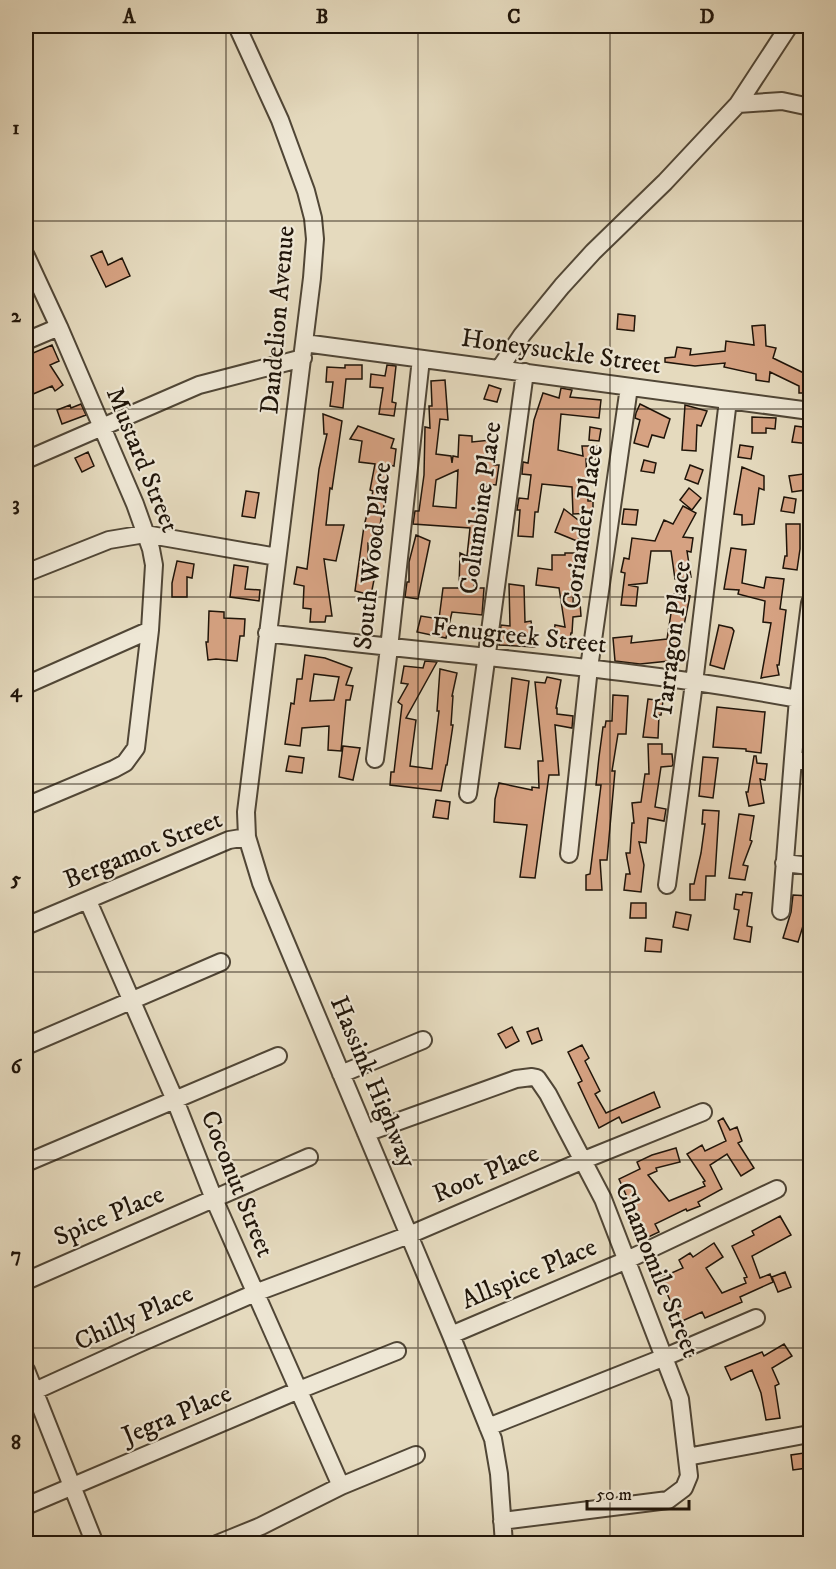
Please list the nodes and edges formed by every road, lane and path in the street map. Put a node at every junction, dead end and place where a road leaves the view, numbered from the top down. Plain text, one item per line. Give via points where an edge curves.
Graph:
1 (237, 26) edge
2 (789, 26) edge
3 (738, 104) junction
4 (810, 107) edge
5 (26, 256) edge
6 (59, 327) junction
7 (26, 341) edge
8 (304, 350) junction
9 (421, 359) junction
10 (500, 368) junction
11 (525, 372) junction
12 (629, 387) junction
13 (728, 400) junction
14 (810, 411) edge
15 (102, 428) junction
16 (26, 460) edge
17 (145, 534) junction
18 (277, 557) junction
19 (26, 573) edge
20 (810, 603) edge
21 (150, 630) junction
22 (267, 633) junction
23 (389, 648) junction
24 (807, 654) edge
25 (487, 658) junction
26 (589, 668) junction
27 (694, 683) junction
28 (26, 685) edge
29 (798, 699) junction
30 (375, 759) dead end
31 (793, 759) junction
32 (810, 762) edge
33 (468, 794) dead end
34 (26, 806) edge
35 (247, 837) junction
36 (568, 854) dead end
37 (784, 863) junction
38 (810, 866) edge
39 (667, 885) dead end
40 (88, 901) junction
41 (781, 911) dead end
42 (26, 926) edge
43 (221, 962) dead end
44 (131, 1001) junction
45 (423, 1040) dead end
46 (26, 1046) edge
47 (278, 1056) dead end
48 (341, 1074) junction
49 (175, 1100) junction
50 (703, 1112) dead end
51 (366, 1134) junction
52 (309, 1157) dead end
53 (584, 1160) junction
54 (26, 1163) edge
55 (777, 1189) dead end
56 (214, 1199) junction
57 (409, 1235) junction
58 (627, 1260) junction
59 (26, 1281) edge
60 (255, 1293) junction
61 (756, 1318) dead end
62 (451, 1335) junction
63 (397, 1352) dead end
64 (665, 1357) junction
65 (26, 1370) edge
66 (299, 1390) junction
67 (30, 1393) edge
68 (488, 1427) junction
69 (804, 1435) dead end
70 (416, 1455) dead end
71 (687, 1457) junction
72 (73, 1486) junction
73 (341, 1486) junction
74 (26, 1506) edge
75 (502, 1521) junction
76 (95, 1544) edge
77 (217, 1544) edge
78 (504, 1544) edge

1 - 8 street, Dandelion Avenue via 280,120 313,218 315,238
2 - 3 street
3 - 4 street via 782,101
3 - 10 street via 570,277
5 - 6 street, Mustard Street
6 - 7 street
6 - 15 street, Mustard Street
8 - 9 street, Honeysuckle Street
8 - 15 street via 198,385
8 - 18 street, Dandelion Avenue
9 - 10 street, Honeysuckle Street
9 - 23 street, South Wood Place
10 - 11 street, Honeysuckle Street
11 - 12 street, Honeysuckle Street
11 - 25 street, Columbine Place
12 - 13 street, Honeysuckle Street
12 - 26 street, Coriander Place
13 - 14 street, Honeysuckle Street
13 - 27 street, Tarragon Place
15 - 16 street
15 - 17 street, Mustard Street
17 - 18 street
17 - 19 street via 108,540
17 - 21 street, Mustard Street via 154,565
18 - 22 street, Dandelion Avenue
20 - 24 street
21 - 28 street
21 - 34 street, Mustard Street via 139,734 131,757 97,777
22 - 23 street, Fenugreek Street
22 - 35 street, Hassink Highway via 246,812
23 - 25 street, Fenugreek Street
23 - 30 street, South Wood Place
24 - 29 street
25 - 26 street, Fenugreek Street
25 - 33 street, Columbine Place
26 - 27 street, Fenugreek Street
26 - 36 street, Coriander Place
27 - 29 street, Fenugreek Street
27 - 39 street, Tarragon Place
29 - 31 street
31 - 32 street
31 - 37 street
35 - 40 street, Bergamot Street via 229,840
35 - 48 street, Hassink Highway via 261,882
37 - 38 street
37 - 41 street
40 - 42 street, Bergamot Street
40 - 44 street, Coconut Street
43 - 44 street
44 - 46 street
44 - 49 street, Coconut Street
45 - 48 street
47 - 49 street
48 - 51 street, Hassink Highway
49 - 54 street
49 - 56 street, Coconut Street
50 - 53 street, Root Place
51 - 53 street, Chamomile Street via 516,1079 532,1077 542,1083
51 - 57 street, Hassink Highway
52 - 56 street, Spice Place
53 - 57 street, Root Place
53 - 58 street, Chamomile Street
55 - 58 street, Allspice Place
56 - 59 street, Spice Place
56 - 60 street, Coconut Street
57 - 60 street, Root Place
57 - 62 street, Hassink Highway
58 - 62 street, Allspice Place
58 - 64 street, Chamomile Street
60 - 66 street, Coconut Street
60 - 67 street, Chilly Place
61 - 64 street
62 - 68 street, Hassink Highway
63 - 66 street, Jegra Place
64 - 68 street
64 - 71 street, Chamomile Street via 680,1399
65 - 67 street
66 - 72 street, Jegra Place
66 - 73 street, Coconut Street
67 - 72 street
68 - 75 street, Hassink Highway via 497,1456
69 - 71 street
70 - 73 street
71 - 75 street, Chamomile Street via 687,1482 668,1500
72 - 74 street, Jegra Place
72 - 76 street
73 - 77 street
75 - 78 street, Hassink Highway

